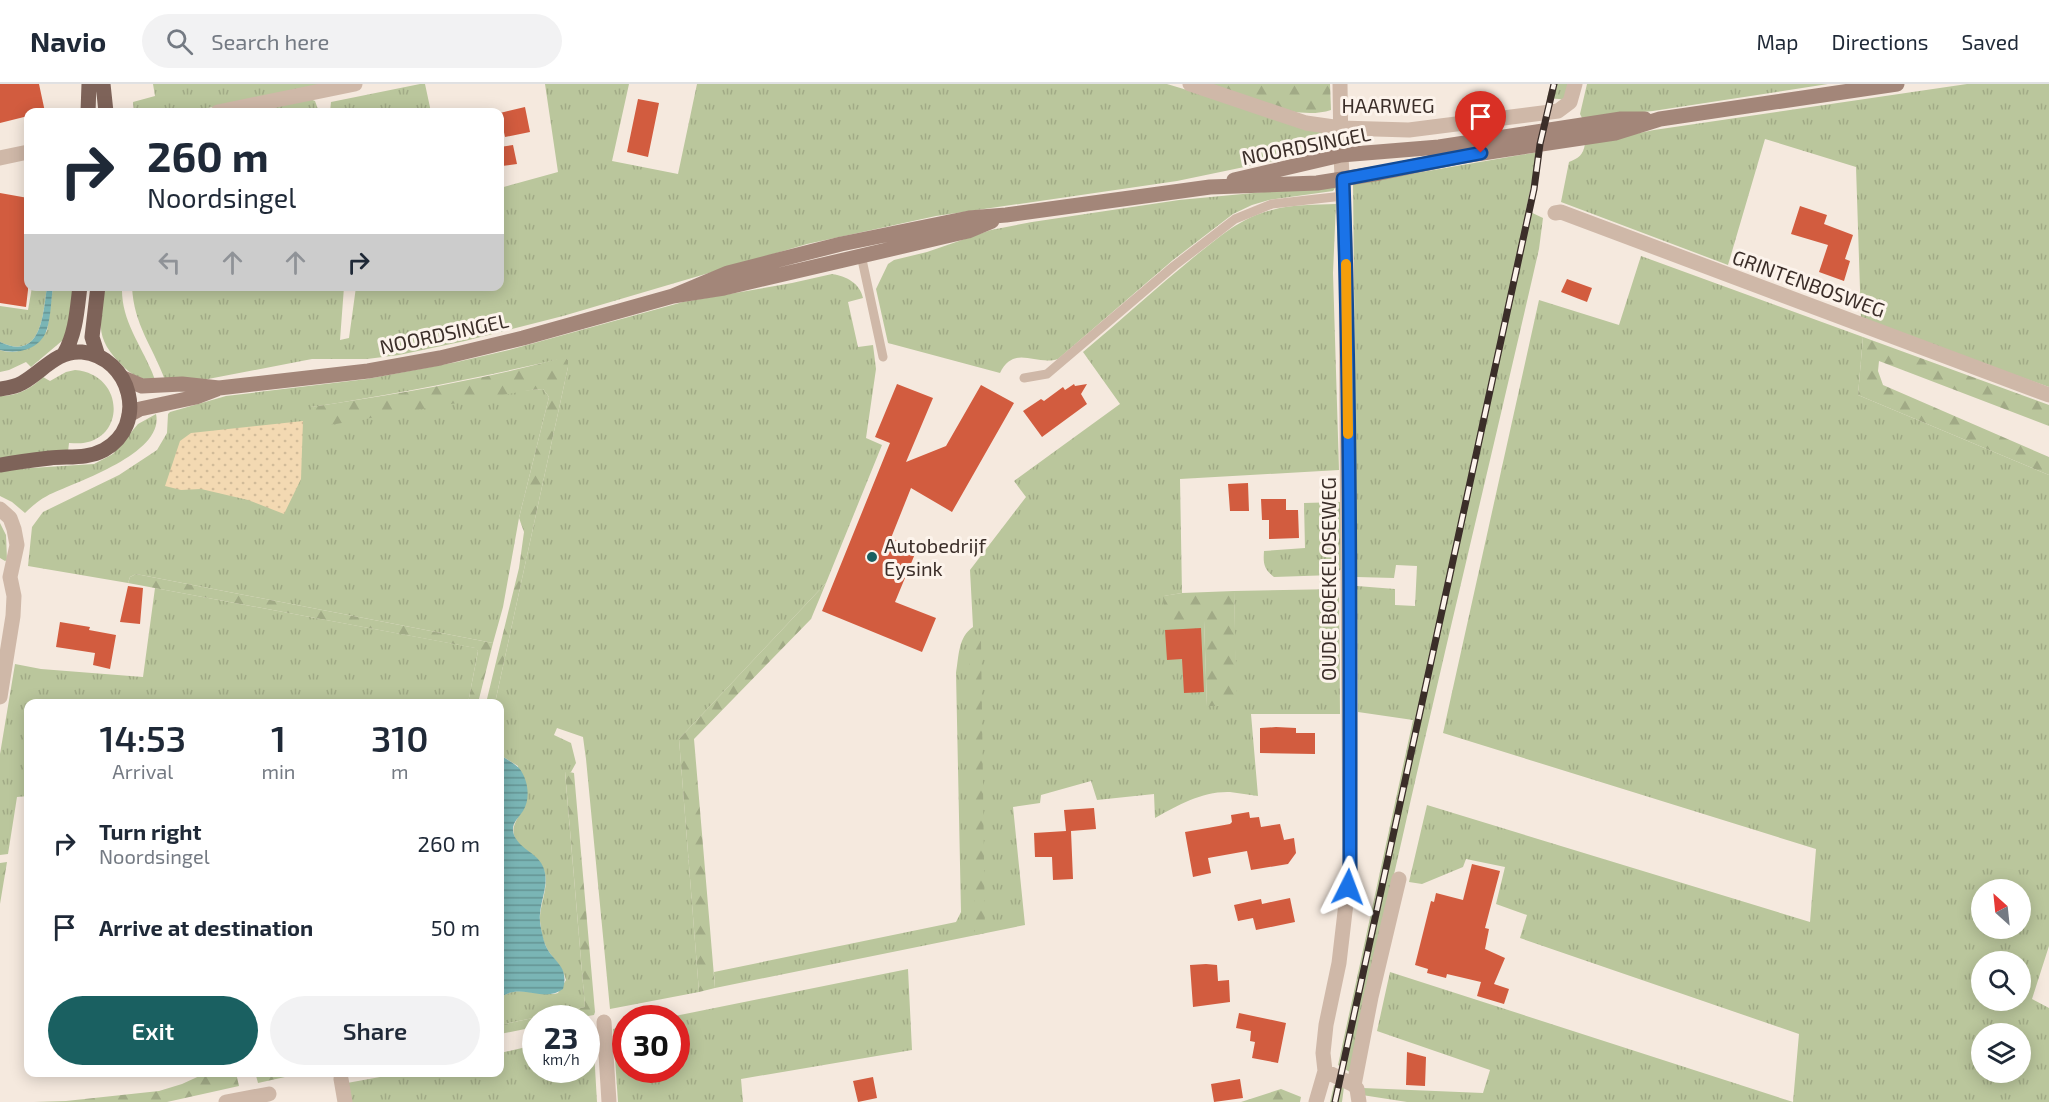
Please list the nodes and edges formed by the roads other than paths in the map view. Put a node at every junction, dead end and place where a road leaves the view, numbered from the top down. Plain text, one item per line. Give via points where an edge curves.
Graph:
1 (89, 84) edge
2 (103, 84) edge
3 (356, 84) edge
4 (1190, 84) edge
5 (1340, 84) edge
6 (1575, 84) edge
7 (1897, 84) edge
8 (88, 108) edge
9 (106, 108) edge
10 (238, 108) edge
11 (1660, 119) junction
12 (1341, 128) junction
13 (24, 153) edge
14 (1341, 155) junction
15 (0, 158) edge
16 (1343, 179) junction
17 (1210, 187) junction
18 (1343, 196) junction
19 (1555, 213) dead end
20 (1006, 215) junction
21 (861, 255) junction
22 (79, 291) edge
23 (97, 291) edge
24 (673, 296) junction
25 (64, 354) junction
26 (98, 356) junction
27 (883, 357) dead end
28 (123, 378) junction
29 (1024, 378) dead end
30 (219, 388) junction
31 (0, 389) edge
32 (2049, 394) edge
33 (129, 415) junction
34 (0, 465) edge
35 (0, 509) edge
36 (5, 575) edge
37 (0, 697) edge
38 (1399, 879) dead end
39 (604, 1022) dead end
40 (1325, 1071) junction
41 (340, 1079) dead end
42 (1354, 1085) junction
43 (269, 1094) dead end
44 (226, 1102) edge
45 (345, 1102) edge
46 (609, 1102) edge
47 (1316, 1102) edge
48 (1359, 1102) edge

1 - 8 main road
2 - 9 main road
3 - 10 street
4 - 12 street, HAARWEG via 1306,123
5 - 12 street, OUDE BOEKELOSEWEG
6 - 12 street, HAARWEG via 1568,105 1548,113 1409,130
7 - 11 main road, NOORDSINGEL
11 - 14 main road, NOORDSINGEL via 1621,119 1439,147
11 - 16 main road, NOORDSINGEL via 1615,134 1463,156
12 - 14 street, OUDE BOEKELOSEWEG
13 - 15 street
14 - 16 street, OUDE BOEKELOSEWEG
14 - 17 main road, NOORDSINGEL
16 - 17 main road, NOORDSINGEL
16 - 18 street, OUDE BOEKELOSEWEG
17 - 20 main road, NOORDSINGEL
18 - 29 lane via 1272,204 1235,219 1047,374
18 - 40 street, OUDE BOEKELOSEWEG via 1350,543 1350,869 1340,963 1326,1025
19 - 32 street, GRINTENBOSWEG via 1561,212
20 - 21 main road, NOORDSINGEL via 968,231
20 - 24 main road, NOORDSINGEL via 969,218 841,244 728,273
21 - 24 main road, NOORDSINGEL via 724,288
21 - 27 lane
22 - 25 main road via 71,342
23 - 26 main road via 92,338
24 - 30 main road, NOORDSINGEL via 440,358 368,371
25 - 26 main road
25 - 31 main road via 20,385
26 - 28 main road
28 - 30 main road, NOORDSINGEL via 142,386 182,384
28 - 33 main road
30 - 33 main road, NOORDSINGEL
33 - 34 main road via 119,436 97,453
35 - 36 street via 10,518 14,529 16,555
36 - 37 street via 14,596
38 - 42 street
39 - 46 street
40 - 42 street
40 - 47 street, OUDE BOEKELOSEWEG
41 - 45 street
42 - 48 street
43 - 44 street

